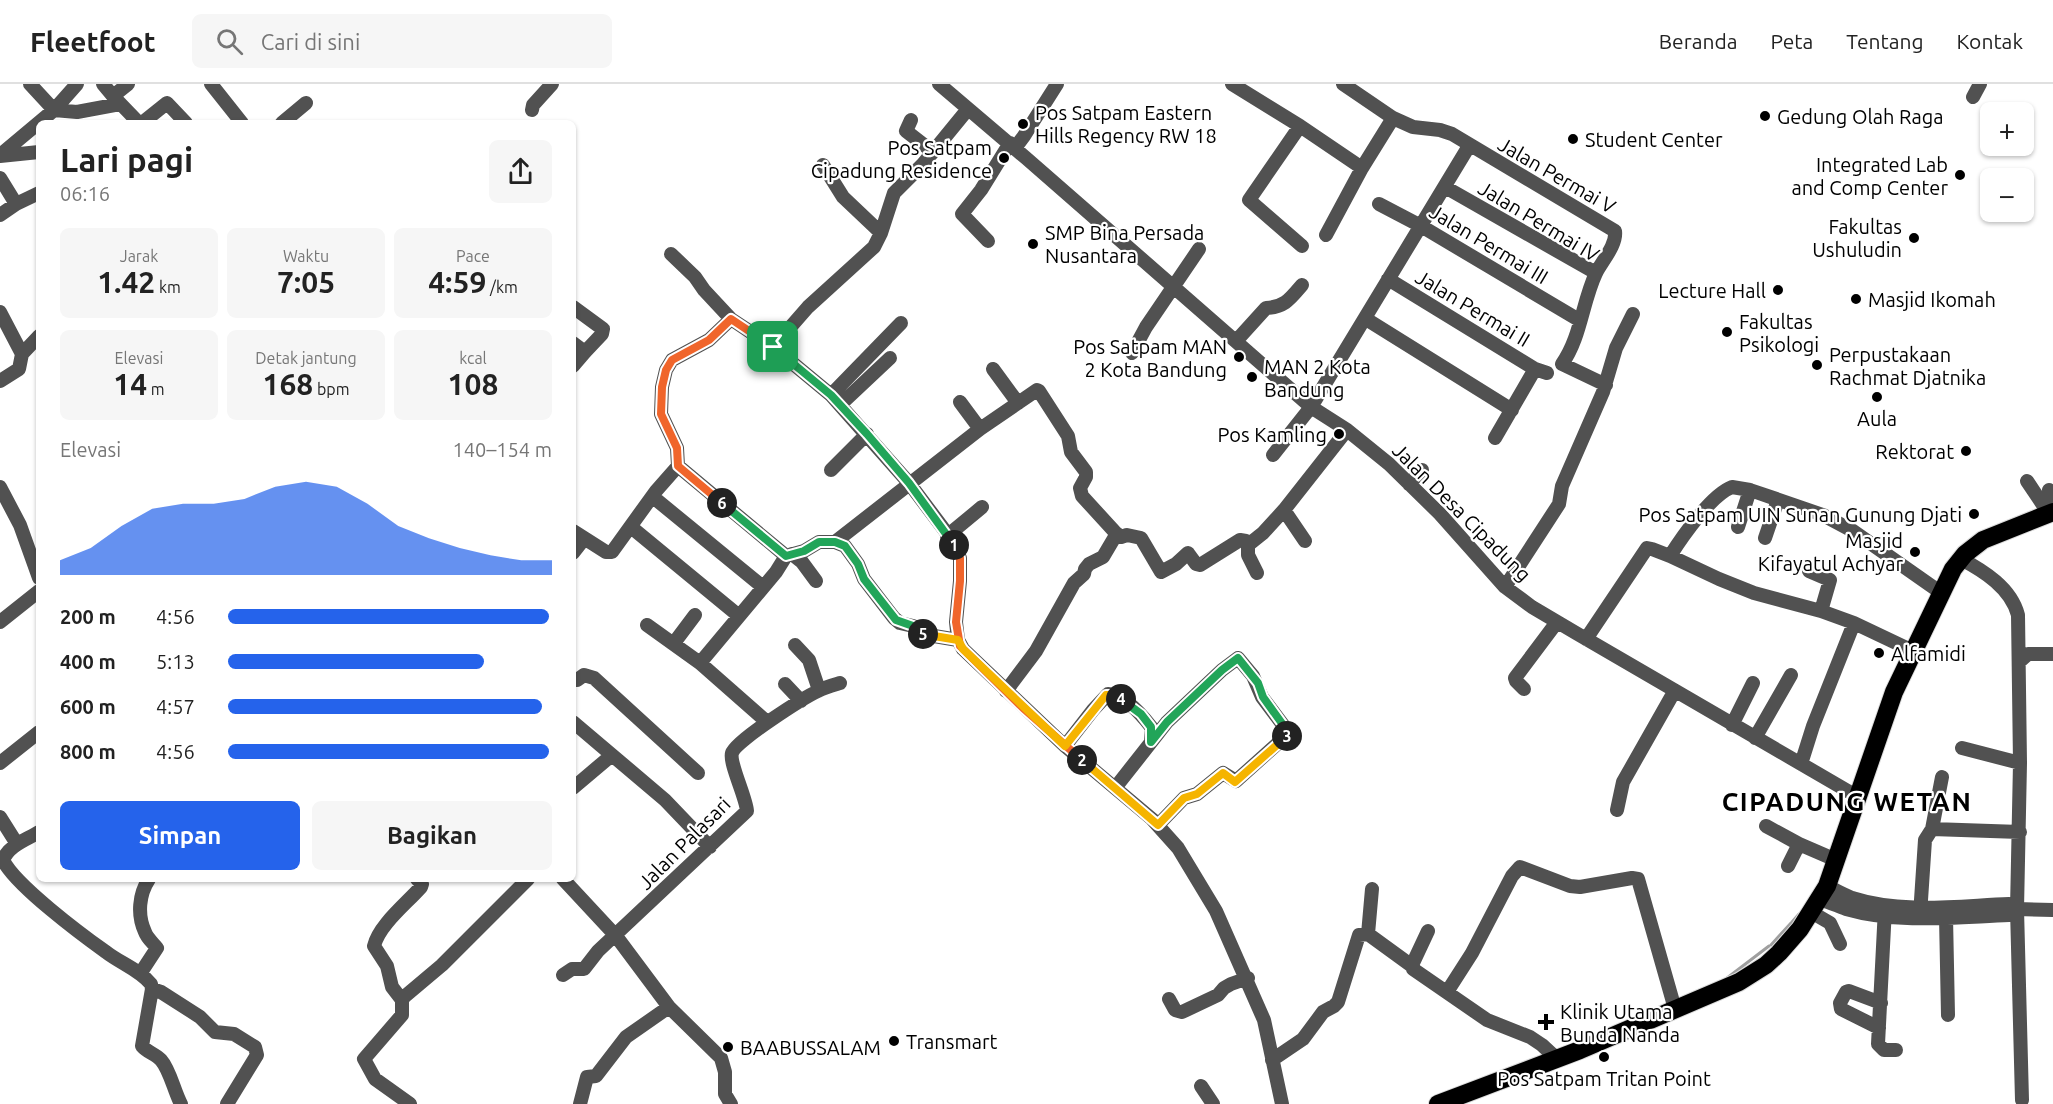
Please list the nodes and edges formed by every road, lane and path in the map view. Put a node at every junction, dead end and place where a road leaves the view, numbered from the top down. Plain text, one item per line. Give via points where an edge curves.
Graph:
1 (30, 84) edge
2 (77, 84) edge
3 (103, 84) edge
4 (128, 84) edge
5 (211, 84) edge
6 (552, 84) edge
7 (939, 84) edge
8 (951, 84) edge
9 (1058, 84) edge
10 (1232, 84) edge
11 (1343, 84) edge
12 (1980, 84) edge
13 (1973, 97) dead end
14 (116, 100) junction
15 (306, 103) dead end
16 (968, 109) junction
17 (54, 110) junction
18 (532, 110) dead end
19 (993, 118) dead end
20 (1393, 118) junction
21 (42, 120) edge
22 (137, 120) edge
23 (144, 120) edge
24 (183, 120) edge
25 (240, 120) edge
26 (286, 120) edge
27 (911, 120) dead end
28 (36, 125) edge
29 (1300, 126) junction
30 (1012, 145) junction
31 (1469, 146) junction
32 (36, 152) edge
33 (933, 152) junction
34 (0, 155) edge
35 (823, 165) dead end
36 (1362, 168) junction
37 (0, 178) edge
38 (1445, 186) junction
39 (36, 195) edge
40 (16, 204) junction
41 (1379, 204) dead end
42 (0, 215) edge
43 (1421, 226) junction
44 (882, 233) junction
45 (1326, 235) dead end
46 (988, 241) dead end
47 (1302, 246) dead end
48 (1199, 249) dead end
49 (671, 254) dead end
50 (1596, 273) junction
51 (1388, 279) junction
52 (1302, 285) dead end
53 (1174, 287) junction
54 (576, 309) edge
55 (0, 312) edge
56 (1633, 314) dead end
57 (731, 319) junction
58 (1366, 319) junction
59 (1579, 320) junction
60 (901, 323) dead end
61 (36, 339) edge
62 (1237, 340) junction
63 (576, 345) edge
64 (773, 347) junction
65 (585, 352) junction
66 (1131, 353) dead end
67 (21, 354) junction
68 (890, 358) dead end
69 (576, 362) edge
70 (993, 369) dead end
71 (0, 381) edge
72 (1606, 384) junction
73 (835, 400) junction
74 (960, 402) dead end
75 (1018, 403) junction
76 (1311, 407) junction
77 (1512, 410) junction
78 (980, 429) junction
79 (1347, 430) junction
80 (867, 434) junction
81 (1495, 438) dead end
82 (1273, 455) dead end
83 (678, 466) junction
84 (831, 470) dead end
85 (1422, 470) dead end
86 (2028, 481) dead end
87 (909, 483) junction
88 (1409, 484) junction
89 (0, 487) edge
90 (1750, 490) junction
91 (653, 496) junction
92 (1778, 500) junction
93 (2051, 503) edge
94 (982, 507) dead end
95 (1284, 510) junction
96 (632, 527) junction
97 (1738, 527) dead end
98 (1116, 533) junction
99 (578, 535) edge
100 (947, 536) junction
101 (1765, 538) dead end
102 (1305, 541) dead end
103 (835, 542) junction
104 (1249, 544) junction
105 (1967, 553) junction
106 (789, 555) junction
107 (1670, 556) junction
108 (36, 570) edge
109 (1809, 571) dead end
110 (1257, 573) dead end
111 (816, 581) dead end
112 (1507, 584) junction
113 (763, 587) junction
114 (1940, 592) junction
115 (36, 593) edge
116 (1821, 610) junction
117 (695, 615) dead end
118 (739, 616) junction
119 (0, 622) edge
120 (1557, 622) junction
121 (1854, 623) junction
122 (647, 625) dead end
123 (1586, 639) junction
124 (958, 640) junction
125 (674, 643) junction
126 (795, 645) dead end
127 (1912, 651) junction
128 (2053, 654) edge
129 (700, 663) junction
130 (2019, 663) junction
131 (1791, 675) dead end
132 (576, 680) edge
133 (840, 683) dead end
134 (1753, 683) dead end
135 (786, 684) dead end
136 (1524, 689) dead end
137 (819, 690) junction
138 (1006, 691) junction
139 (1674, 692) junction
140 (801, 701) junction
141 (767, 722) junction
142 (576, 725) edge
143 (1732, 725) junction
144 (36, 734) edge
145 (1755, 738) junction
146 (1151, 742) junction
147 (1065, 746) junction
148 (1962, 747) dead end
149 (612, 755) junction
150 (0, 762) edge
151 (2020, 763) junction
152 (1801, 764) junction
153 (698, 773) dead end
154 (1942, 777) dead end
155 (576, 785) edge
156 (1115, 788) junction
157 (1858, 797) junction
158 (1617, 810) dead end
159 (0, 817) edge
160 (1158, 825) junction
161 (1766, 826) dead end
162 (1932, 829) junction
163 (2020, 832) junction
164 (36, 834) edge
165 (17, 843) junction
166 (1799, 844) junction
167 (710, 847) junction
168 (1836, 860) junction
169 (1788, 866) dead end
170 (147, 882) edge
171 (420, 882) edge
172 (525, 882) edge
173 (566, 882) edge
174 (1372, 889) dead end
175 (1820, 899) junction
176 (2017, 909) junction
177 (1885, 910) junction
178 (2053, 910) edge
179 (1920, 913) junction
180 (1946, 917) junction
181 (1428, 931) dead end
182 (1368, 934) junction
183 (616, 936) junction
184 (1840, 944) dead end
185 (1412, 966) junction
186 (140, 974) junction
187 (563, 975) dead end
188 (1248, 978) junction
189 (152, 989) junction
190 (1447, 992) junction
191 (1168, 999) dead end
192 (402, 1000) junction
193 (1881, 1003) junction
194 (669, 1007) junction
195 (1675, 1009) junction
196 (1948, 1015) dead end
197 (1879, 1028) junction
198 (1896, 1050) dead end
199 (1556, 1058) junction
200 (1272, 1060) junction
201 (1201, 1086) dead end
202 (2022, 1100) dead end
203 (181, 1104) edge
204 (227, 1104) edge
205 (410, 1104) edge
206 (580, 1104) edge
207 (731, 1104) edge
208 (1213, 1104) edge
209 (1282, 1104) edge
210 (1438, 1104) edge

1 - 17 street
2 - 17 street
3 - 14 street
4 - 14 street
5 - 25 street
6 - 18 street
7 - 16 street, Jalan Desa Cipadung
8 - 19 street
9 - 30 street via 1024,136
10 - 29 street
11 - 20 street
12 - 13 street
14 - 17 street via 77,112
14 - 22 street
15 - 26 street
16 - 30 street, Jalan Desa Cipadung
16 - 33 street
17 - 21 street
20 - 31 street via 1413,127 1452,134
20 - 36 street
23 - 24 street via 167,102
27 - 33 street via 906,131
28 - 34 street
29 - 36 street
29 - 47 street via 1249,200
30 - 46 street via 962,214
30 - 53 street, Jalan Desa Cipadung
31 - 38 street
31 - 50 street, Jalan Permai V via 1615,231
32 - 34 street
33 - 44 street via 894,193
35 - 44 street via 843,197
36 - 45 street
37 - 40 street
38 - 43 street
38 - 50 street, Jalan Permai IV
39 - 40 street
40 - 42 street
41 - 43 street, Jalan Permai III
43 - 51 street
43 - 59 street, Jalan Permai III
44 - 64 street via 873,248 808,307
48 - 53 street
49 - 57 street
50 - 59 street, Jalan Permai IV
51 - 58 street
51 - 77 street, Jalan Permai II via 1541,371
52 - 62 street via 1280,307 1266,308
53 - 62 street, Jalan Desa Cipadung
53 - 66 street
54 - 65 street via 603,329
55 - 67 street
56 - 72 street via 1616,348
57 - 64 street
57 - 83 street via 709,340 672,360 666,370 661,414 677,448
58 - 76 street
58 - 77 street
59 - 72 street, Jalan Permai IV via 1575,339 1562,364
60 - 73 street
61 - 67 street
62 - 76 street, Jalan Desa Cipadung
63 - 65 street
64 - 73 street
65 - 69 street
67 - 71 street via 19,369
68 - 73 street
70 - 75 street
72 - 112 street via 1562,486 1559,504
73 - 80 street
74 - 78 street
75 - 78 street
75 - 98 street via 1039,391 1086,472 1080,488 1082,496
76 - 79 street, Jalan Desa Cipadung
76 - 82 street
77 - 81 street, Jalan Permai II
78 - 87 street
79 - 88 street, Jalan Desa Cipadung
79 - 95 street
80 - 84 street
80 - 87 street
83 - 91 street
83 - 106 street
85 - 88 street
86 - 93 street
87 - 100 street
87 - 103 street
88 - 112 street, Jalan Desa Cipadung
89 - 108 street via 20,525
90 - 92 street
90 - 97 street
90 - 107 street via 1732,487 1721,494
91 - 96 street
91 - 113 street
92 - 101 street
92 - 114 street via 1816,512 1853,531
93 - 105 highway
94 - 100 street
95 - 102 street
95 - 104 street
96 - 99 street via 610,553
96 - 118 street
98 - 104 street via 1141,538 1161,572 1188,553 1200,565 1240,540
98 - 138 street via 1103,557 1092,561 1074,583 1036,651
100 - 124 street via 960,558
103 - 106 street via 819,542
103 - 124 street via 850,550 864,579 896,620 913,626 926,637
104 - 110 street via 1248,555
105 - 114 highway
105 - 130 street via 1975,566 2014,603
106 - 111 street via 802,562
106 - 113 street
107 - 116 street via 1754,592
107 - 123 street via 1646,550
109 - 116 street via 1829,579
112 - 120 street, Jalan Desa Cipadung via 1532,607
113 - 118 street
114 - 127 highway
115 - 119 street
116 - 121 street
117 - 125 street
118 - 129 street
120 - 123 street, Jalan Desa Cipadung
120 - 136 street via 1515,679
121 - 127 street
121 - 152 street
122 - 125 street
123 - 139 street, Jalan Desa Cipadung
124 - 138 street
125 - 129 street
126 - 137 street via 809,660
127 - 157 highway via 1893,692
128 - 130 street via 2028,654
129 - 141 street
130 - 151 street
131 - 145 street
132 - 153 street via 584,675 594,678
133 - 137 street, Jalan Palasari
134 - 143 street
135 - 140 street
137 - 140 street, Jalan Palasari
138 - 147 street
139 - 143 street, Jalan Desa Cipadung
139 - 158 street via 1623,782
140 - 141 street, Jalan Palasari
141 - 167 street, Jalan Palasari via 733,751 747,810
142 - 149 street
143 - 145 street, Jalan Desa Cipadung
144 - 150 street
145 - 152 street, Jalan Desa Cipadung
146 - 147 street via 1152,728 1141,714 1110,694
146 - 156 street
146 - 160 street via 1167,722 1238,658 1258,683 1287,734 1235,782 1223,773 1197,794 1184,798
147 - 156 street
148 - 151 street
149 - 155 street
149 - 167 street via 665,800
151 - 163 street
152 - 157 street, Jalan Desa Cipadung
154 - 162 street
156 - 160 street
157 - 168 highway
159 - 165 street
160 - 188 street via 1178,848 1212,903
161 - 166 street
162 - 163 street
162 - 179 street via 1924,846
163 - 176 street
164 - 165 street
165 - 186 street via 3,860 13,876 106,952
166 - 168 street
166 - 169 street
167 - 183 street, Jalan Palasari
168 - 175 highway
170 - 186 street via 140,898 142,916 145,932 157,948
171 - 192 street via 421,888 374,943
172 - 192 street
173 - 183 street
174 - 182 street
175 - 177 street via 1850,897
175 - 184 street
175 - 195 highway via 1793,937 1766,965 1739,982
176 - 178 street
176 - 179 street via 2009,904
176 - 180 street via 2009,915
176 - 202 street
177 - 179 street
177 - 193 street
179 - 180 street
180 - 196 street
181 - 185 street
182 - 185 street
182 - 200 street via 1359,935 1338,1002 1323,1012 1304,1039
183 - 187 street, Jalan Palasari via 584,969 572,969
183 - 194 street
185 - 190 street
186 - 189 street
188 - 191 street via 1182,1012 1175,1010
188 - 200 street via 1264,1020
189 - 203 street via 142,1046 161,1060
189 - 204 street via 200,1017 216,1032 234,1034 255,1047 256,1055
190 - 195 street via 1520,867 1570,886 1638,879
190 - 199 street via 1491,1023 1542,1045
192 - 205 street via 402,1015 364,1060 375,1079
193 - 197 street
193 - 197 street via 1849,991 1840,1003 1841,1009
194 - 206 street via 626,1037 596,1076 586,1079
194 - 207 street via 721,1058 725,1094
195 - 199 highway
197 - 198 street via 1880,1048
199 - 210 highway
200 - 209 street
201 - 208 street

